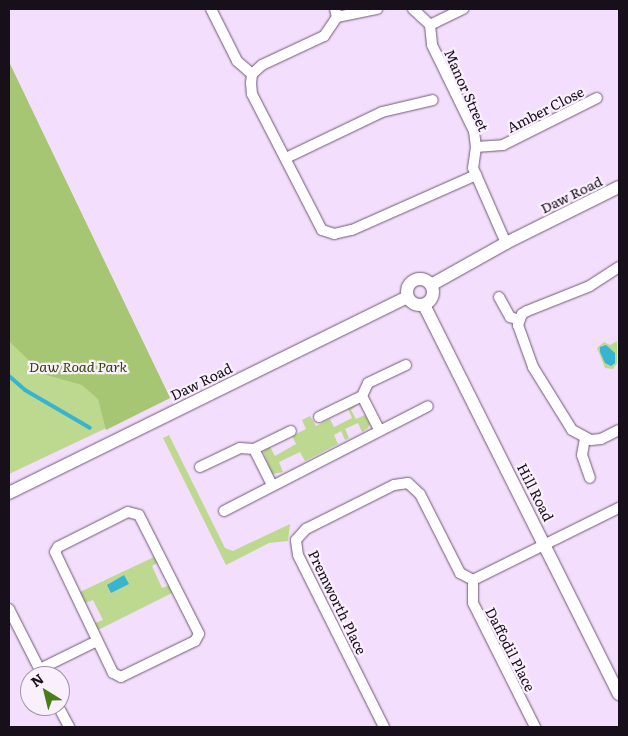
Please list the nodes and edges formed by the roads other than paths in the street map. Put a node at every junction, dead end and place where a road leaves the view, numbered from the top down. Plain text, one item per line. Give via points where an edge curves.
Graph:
1 (211, 9) edge
2 (377, 9) edge
3 (413, 9) edge
4 (463, 9) edge
5 (336, 13) edge
6 (430, 25) junction
7 (252, 74) junction
8 (597, 98) dead end
9 (433, 100) dead end
10 (476, 146) junction
11 (286, 158) junction
12 (476, 175) junction
13 (619, 187) edge
14 (506, 243) junction
15 (619, 267) edge
16 (431, 285) junction
17 (407, 297) junction
18 (499, 297) dead end
19 (424, 305) junction
20 (520, 320) junction
21 (406, 364) dead end
22 (362, 396) junction
23 (428, 406) dead end
24 (319, 417) dead end
25 (380, 430) junction
26 (619, 430) edge
27 (290, 431) dead end
28 (585, 438) junction
29 (254, 449) junction
30 (200, 467) dead end
31 (590, 478) dead end
32 (272, 486) junction
33 (9, 493) edge
34 (619, 508) edge
35 (224, 511) dead end
36 (546, 544) junction
37 (473, 580) junction
38 (9, 609) edge
39 (97, 641) junction
40 (38, 666) edge
41 (52, 666) edge
42 (619, 694) edge
43 (384, 727) edge
44 (535, 727) edge

1 - 7 street via 237,62
2 - 5 street
3 - 6 street
4 - 6 street
5 - 7 street via 324,36 262,65
6 - 10 street, Manor Street via 432,44 474,131
7 - 11 street via 252,94
8 - 10 street, Amber Close via 504,145
9 - 11 street via 382,112
10 - 12 street, Manor Street via 473,168
11 - 12 street via 316,223 326,233 334,234 352,230 436,196
12 - 14 street, Manor Street
13 - 14 street, Daw Road
14 - 16 street, Daw Road
15 - 20 street via 590,286 527,311
16 - 17 street, Daw Road via 424,280 416,280 407,288
16 - 19 street via 433,296
17 - 19 street via 412,304
17 - 33 street, Daw Road
18 - 20 street via 510,317
19 - 36 street, Hill Road
20 - 28 street via 518,325 533,367 572,430
21 - 22 street via 368,383
22 - 24 street
22 - 25 street
23 - 25 street
25 - 32 street
26 - 28 street via 601,439
27 - 29 street
28 - 31 street via 582,456
29 - 30 street via 240,448
29 - 32 street
32 - 35 street
34 - 36 street
36 - 37 street
36 - 42 street, Hill Road
37 - 43 street, Premworth Place via 460,573 420,494 408,483 394,485 306,529 296,540 298,555
37 - 44 street, Daffodil Place via 473,603
38 - 40 street
39 - 39 street via 55,552 128,512 134,512 139,515 199,634 195,640 121,677 113,673
39 - 41 street

